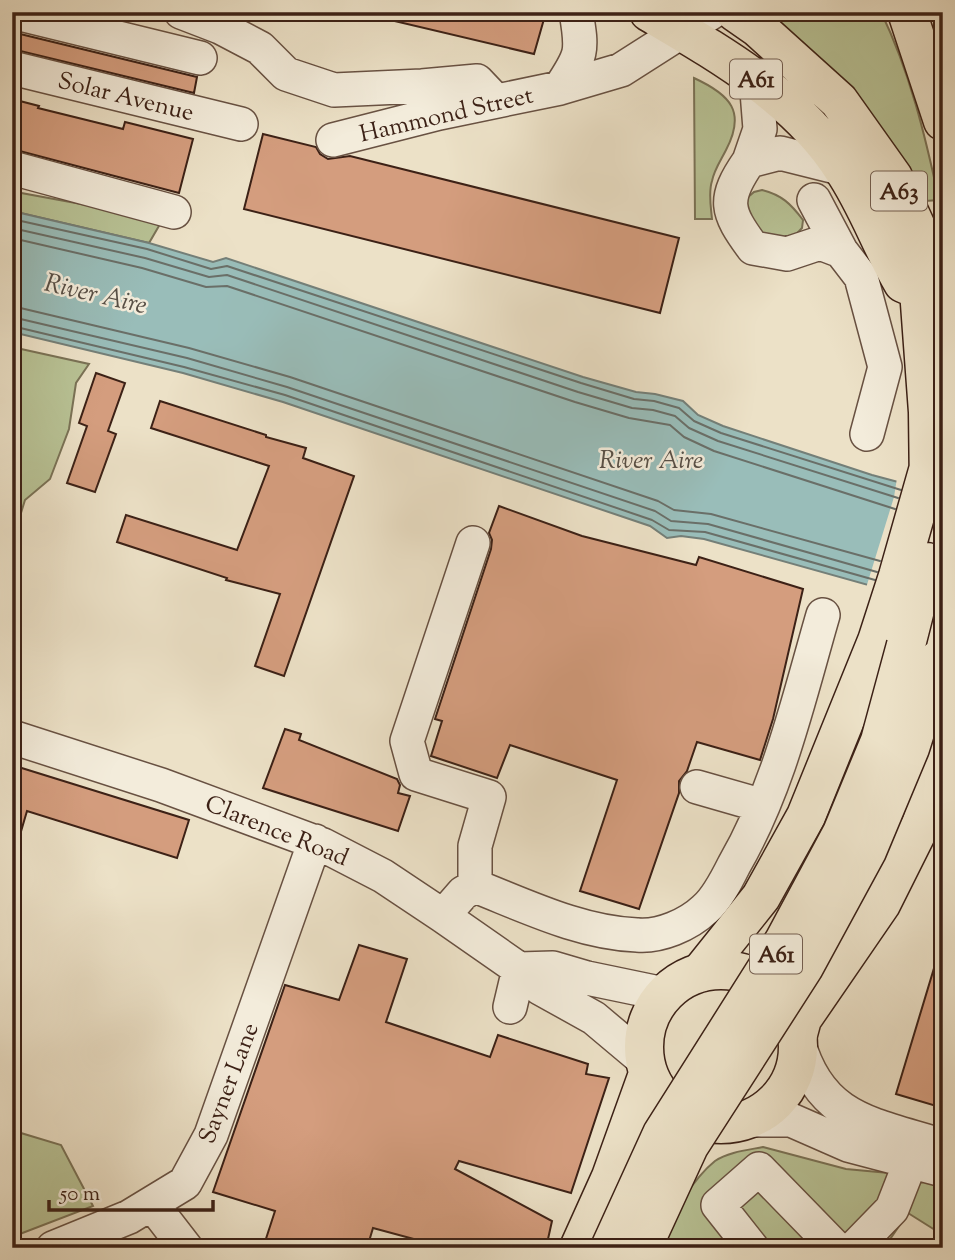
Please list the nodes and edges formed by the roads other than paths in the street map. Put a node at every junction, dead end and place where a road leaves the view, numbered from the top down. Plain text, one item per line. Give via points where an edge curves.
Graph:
1 (12, 12) edge
2 (181, 12) edge
3 (576, 12) edge
4 (649, 12) edge
5 (735, 12) edge
6 (907, 12) edge
7 (698, 22) edge
8 (200, 58) dead end
9 (12, 68) edge
10 (756, 79) junction
11 (560, 88) junction
12 (496, 101) junction
13 (943, 121) edge
14 (241, 124) dead end
15 (333, 140) dead end
16 (749, 161) junction
17 (12, 168) edge
18 (851, 183) junction
19 (814, 200) dead end
20 (174, 212) dead end
21 (930, 239) edge
22 (841, 251) junction
23 (919, 290) junction
24 (867, 434) dead end
25 (472, 543) dead end
26 (823, 615) dead end
27 (916, 647) edge
28 (12, 737) edge
29 (943, 759) edge
30 (697, 787) dead end
31 (763, 806) junction
32 (315, 841) junction
33 (475, 886) junction
34 (443, 916) junction
35 (519, 969) junction
36 (701, 972) junction
37 (664, 994) junction
38 (510, 1007) dead end
39 (798, 1038) junction
40 (646, 1067) junction
41 (739, 1122) junction
42 (943, 1146) edge
43 (910, 1163) junction
44 (943, 1170) edge
45 (152, 1203) junction
46 (53, 1248) edge
47 (186, 1248) edge
48 (579, 1248) edge
49 (610, 1248) edge
50 (620, 1248) edge
51 (642, 1248) edge
52 (752, 1248) edge
53 (836, 1248) edge
54 (854, 1248) edge

1 - 8 street
2 - 12 street via 260,48 286,74 334,90 477,81
3 - 11 street, Hammond Street via 582,45
4 - 7 main road, A61
5 - 21 main road, A63 via 839,101
6 - 13 main road
7 - 10 main road, A61
7 - 11 street, Hammond Street via 621,70
9 - 14 street, Solar Avenue
10 - 16 street via 760,129
10 - 18 main road, A61 via 813,128
11 - 12 street, Hammond Street
12 - 15 street, Hammond Street
16 - 18 street via 780,153
16 - 22 street via 730,193 733,220 753,247 787,254 820,243
17 - 20 street
18 - 21 street
18 - 23 main road, A61 via 903,283
19 - 22 street
21 - 23 main road, A63 via 930,272
22 - 24 street via 861,277 885,367
23 - 27 main road, A61 via 928,412 929,531
25 - 33 street via 407,741 416,774 489,797 475,846
26 - 31 street via 778,771
27 - 36 main road via 806,816 761,897
27 - 49 main road, A61, bridge via 842,833 784,941 662,1134
27 - 51 main road, A61, bridge via 910,748 867,851 804,967 689,1146
28 - 32 street, Clarence Road
29 - 39 main road via 921,824 881,904 802,1019
30 - 31 street
31 - 33 street via 748,842 706,909 672,930 639,936 603,931
32 - 34 street, Clarence Road via 383,876
32 - 45 street, Sayner Lane via 211,1135 185,1183
33 - 34 street
34 - 35 street, Clarence Road
35 - 37 street via 553,968
35 - 38 street
35 - 40 street, Clarence Road via 540,988 594,1018
36 - 37 main road
36 - 39 main road via 747,974 768,985 784,1002
37 - 40 main road via 652,1010 644,1034
39 - 41 main road via 798,1060 788,1087 770,1108
39 - 42 street via 804,1062 830,1101 867,1122
40 - 41 main road via 655,1090 682,1115 708,1124
40 - 48 main road via 611,1177
41 - 43 street via 792,1120 848,1145
41 - 50 main road via 694,1152
43 - 44 street
43 - 54 street via 892,1209
45 - 46 street, Sayner Lane via 130,1217
45 - 47 street
52 - 53 street via 718,1205 759,1169

